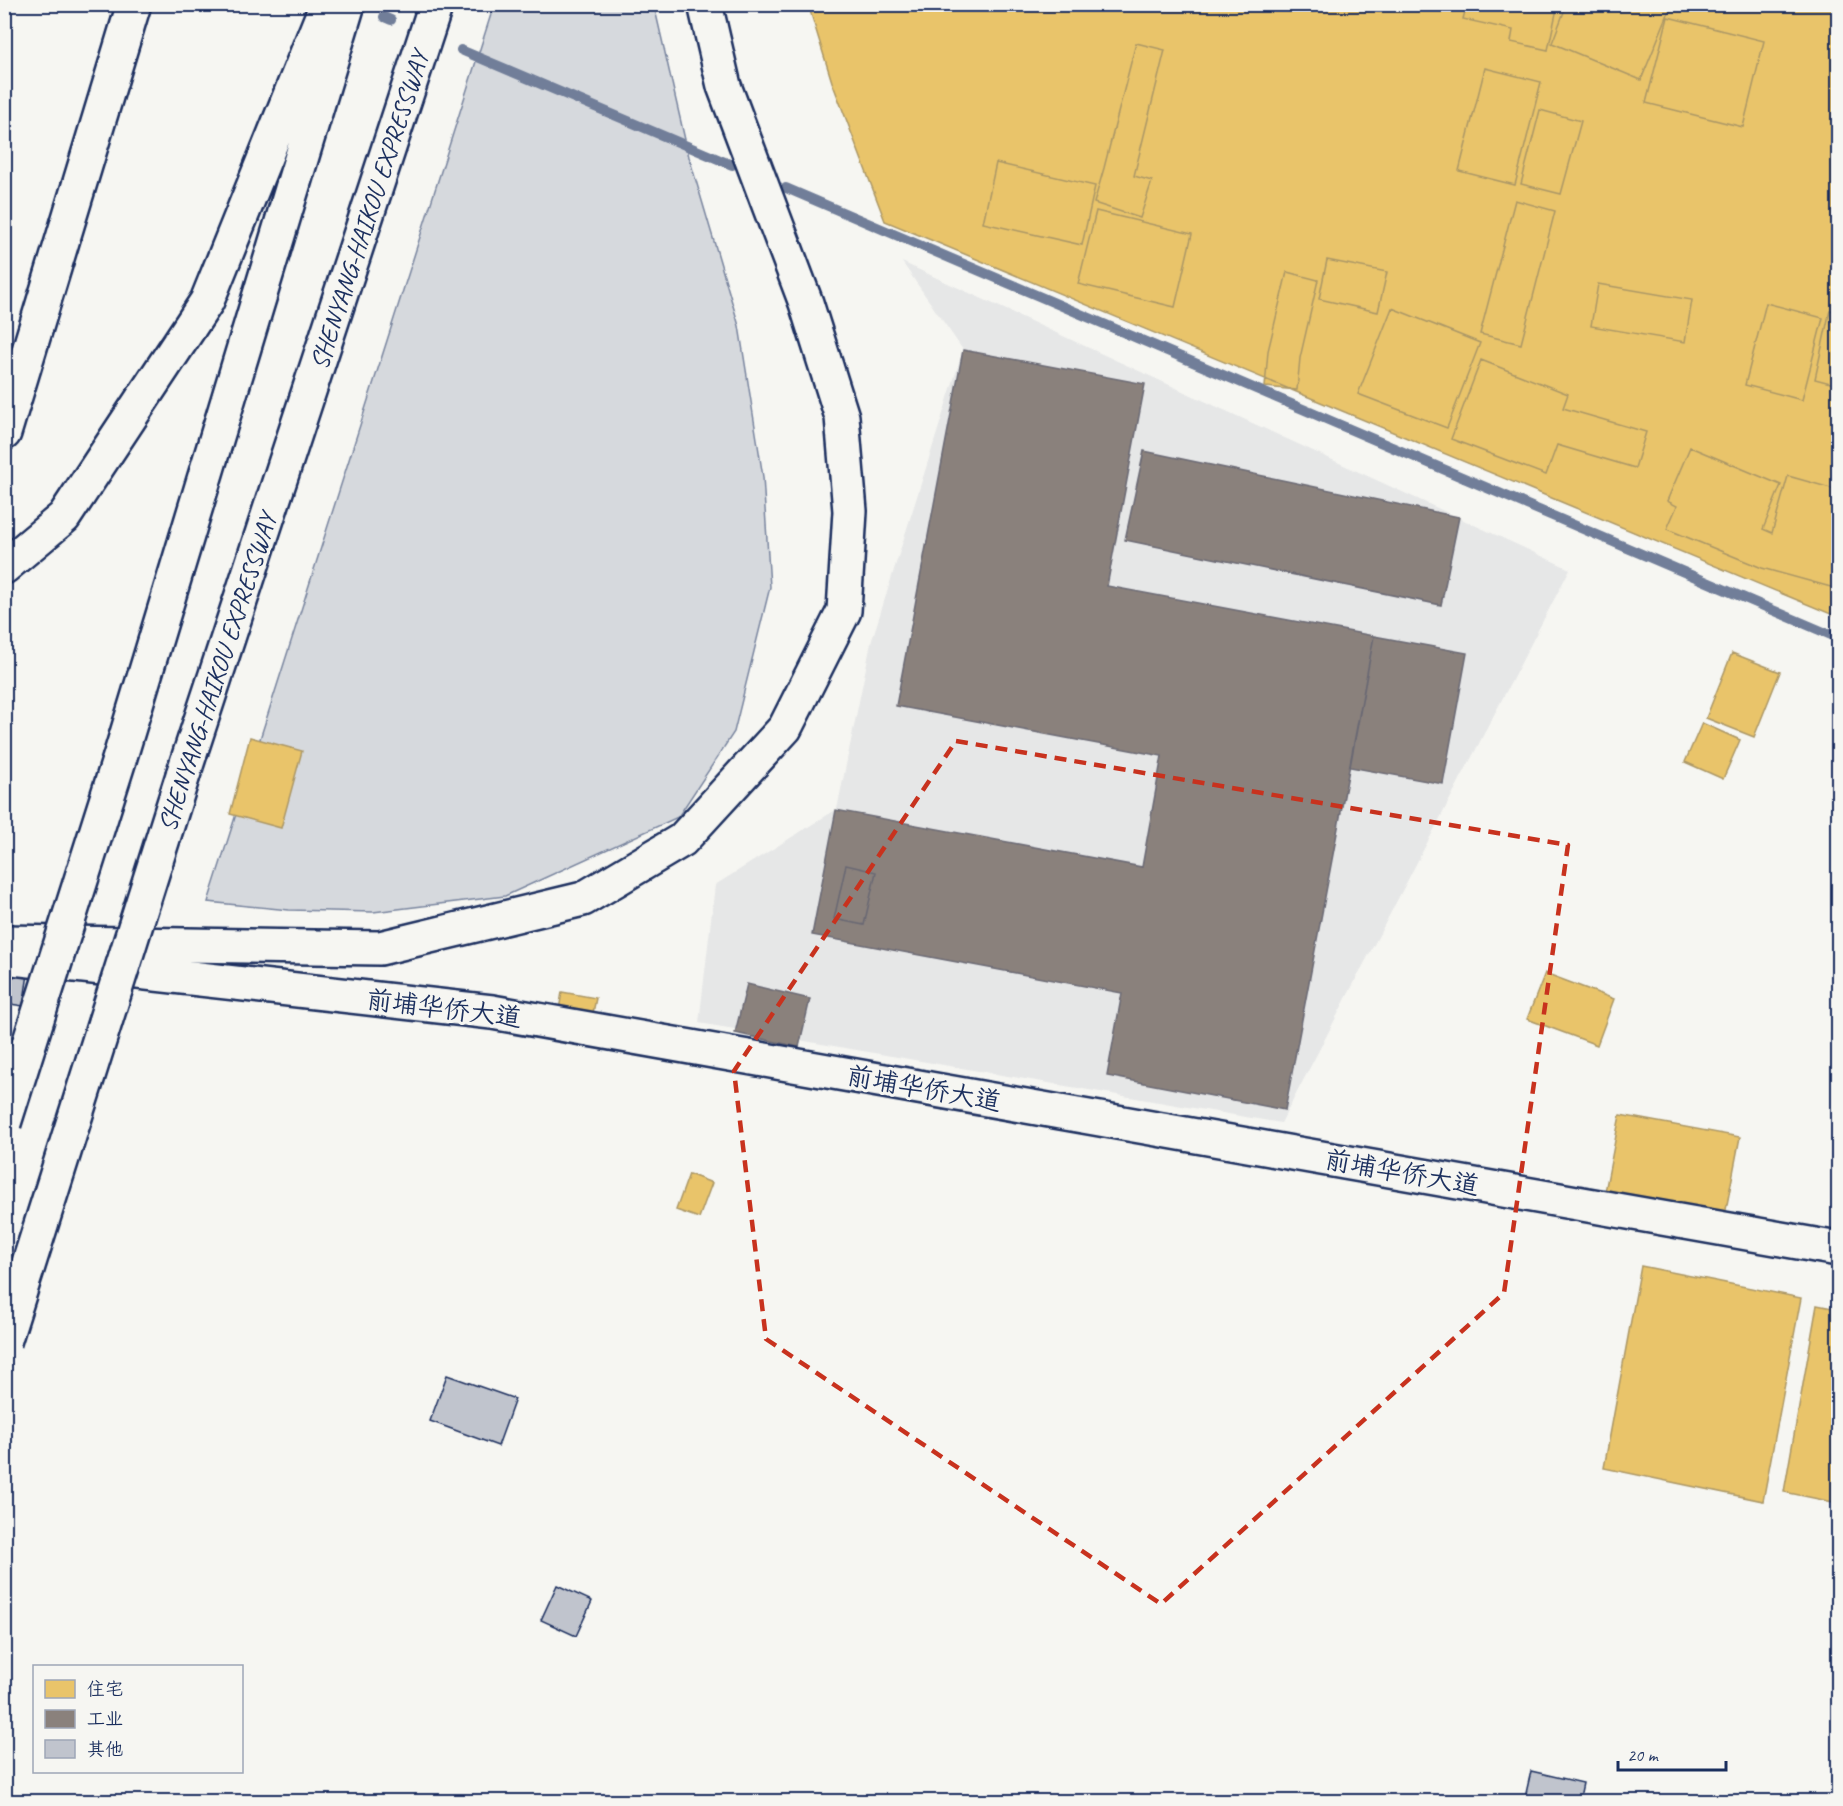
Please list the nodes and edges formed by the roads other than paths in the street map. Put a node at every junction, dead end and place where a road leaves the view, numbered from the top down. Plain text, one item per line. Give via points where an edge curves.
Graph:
1 (134, 4) edge
2 (327, 4) edge
3 (348, 4) edge
4 (436, 4) edge
5 (705, 4) edge
6 (4, 433) edge
7 (4, 567) edge
8 (4, 942) edge
9 (4, 957) edge
10 (4, 1124) edge
11 (1839, 1249) edge
12 (4, 1342) edge

1 - 6 main road
2 - 7 main road via 207,301 64,517
3 - 10 main road, bridge via 120,757
4 - 12 main road, SHENYANG-HAIKOU EXPRESSWAY, bridge via 183,775
5 - 8 main road via 724,86 807,303 842,417 850,511 843,612 785,728 682,840 583,899 380,948
9 - 11 main road, 前埔华侨大道 via 492,1012

